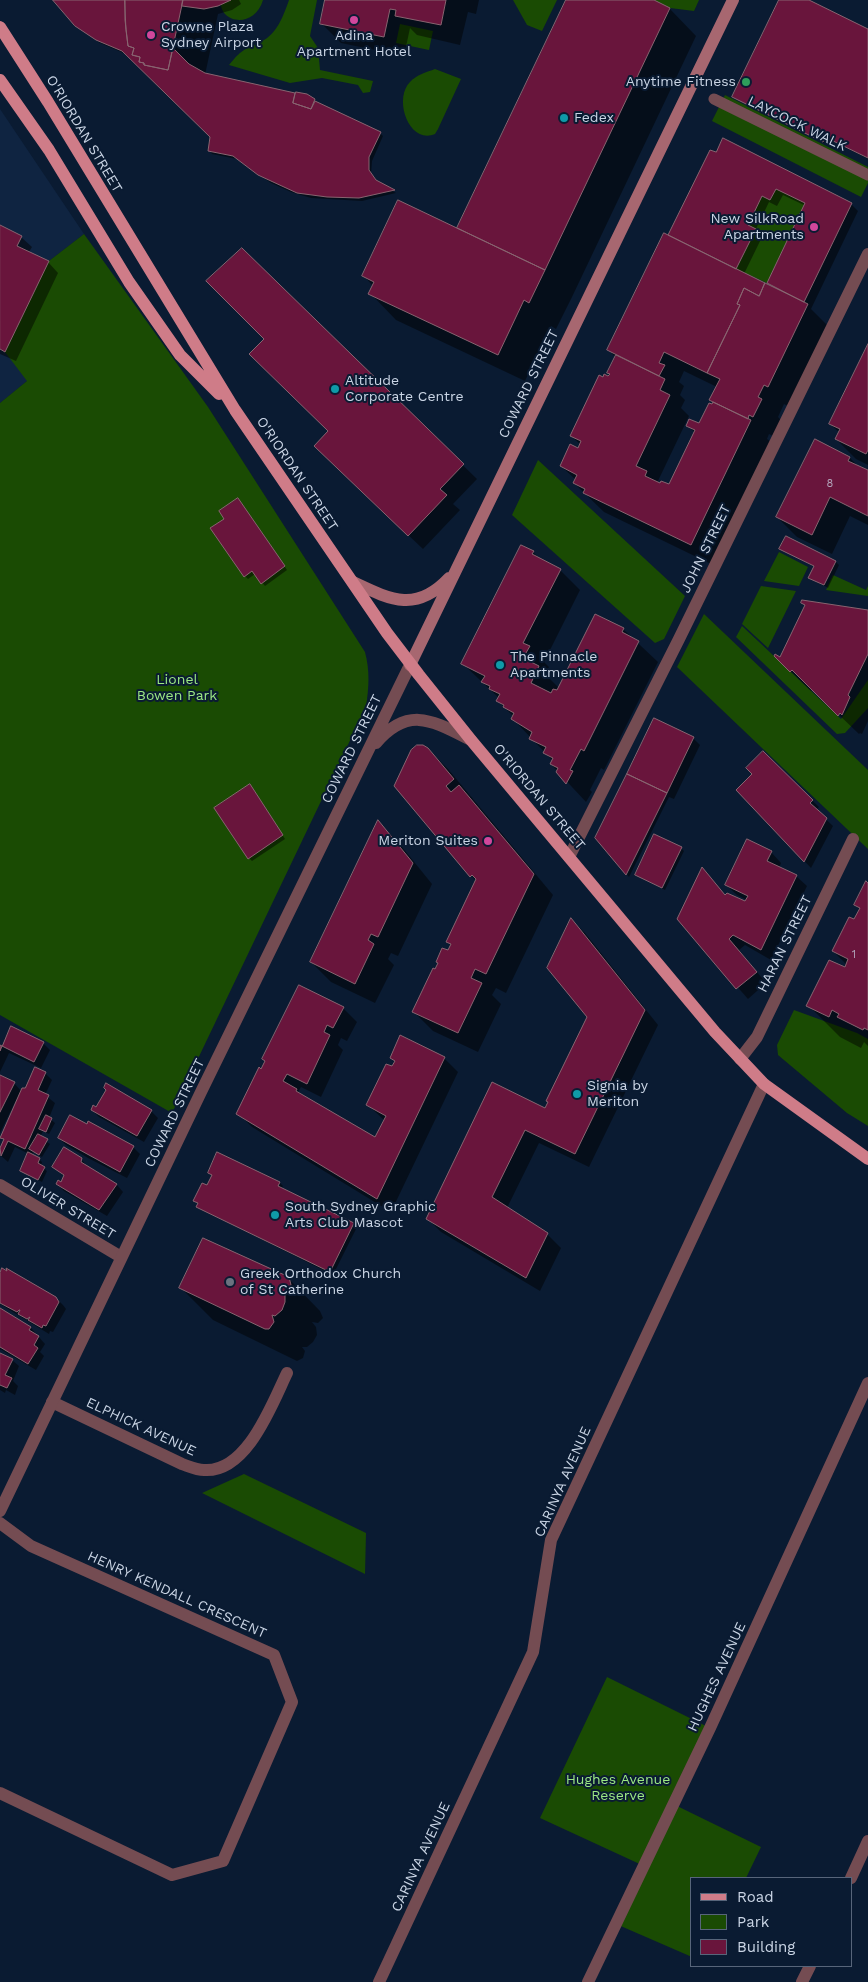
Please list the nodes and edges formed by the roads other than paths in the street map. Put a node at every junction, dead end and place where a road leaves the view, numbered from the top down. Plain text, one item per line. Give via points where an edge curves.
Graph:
1 (733, 0) edge
2 (0, 27) edge
3 (0, 80) edge
4 (714, 100) dead end
5 (868, 175) edge
6 (868, 254) edge
7 (235, 410) junction
8 (457, 569) junction
9 (353, 582) junction
10 (410, 664) junction
11 (471, 740) junction
12 (366, 755) junction
13 (853, 839) dead end
14 (570, 856) junction
15 (740, 1059) junction
16 (764, 1084) junction
17 (868, 1159) edge
18 (0, 1185) edge
19 (122, 1257) junction
20 (287, 1373) dead end
21 (868, 1383) edge
22 (52, 1402) junction
23 (0, 1511) edge
24 (0, 1523) edge
25 (0, 1793) edge
26 (868, 1841) edge
27 (850, 1877) edge
28 (810, 1967) edge
29 (379, 1982) edge
30 (588, 1982) edge
31 (802, 1982) edge

1 - 8 main road, COWARD STREET
2 - 7 main road, O'RIORDAN STREET
3 - 7 main road, O'RIORDAN STREET via 50,150 129,282 180,355
4 - 5 street, LAYCOCK WALK
6 - 14 street, JOHN STREET
7 - 9 main road, O'RIORDAN STREET
8 - 9 main road via 431,594 413,599 385,596
8 - 10 main road, COWARD STREET
9 - 10 main road, O'RIORDAN STREET
10 - 11 main road, O'RIORDAN STREET
10 - 12 street, COWARD STREET
11 - 12 street via 434,722 411,719 386,732
11 - 14 main road, O'RIORDAN STREET
12 - 19 street, COWARD STREET
13 - 15 street, HARAN STREET via 757,1037
14 - 15 main road, O'RIORDAN STREET
15 - 16 main road, O'RIORDAN STREET
16 - 17 main road, O'RIORDAN STREET
16 - 29 street, CARINYA AVENUE via 551,1540 533,1652
18 - 19 street, OLIVER STREET
19 - 22 street, COWARD STREET
20 - 22 street, ELPHICK AVENUE via 260,1430 241,1454 222,1466 204,1470 182,1464
21 - 30 street, HUGHES AVENUE via 710,1728
22 - 23 street, COWARD STREET
24 - 25 street, HENRY KENDALL CRESCENT via 31,1546 274,1655 292,1702 224,1861 172,1875
26 - 27 street
28 - 31 street

